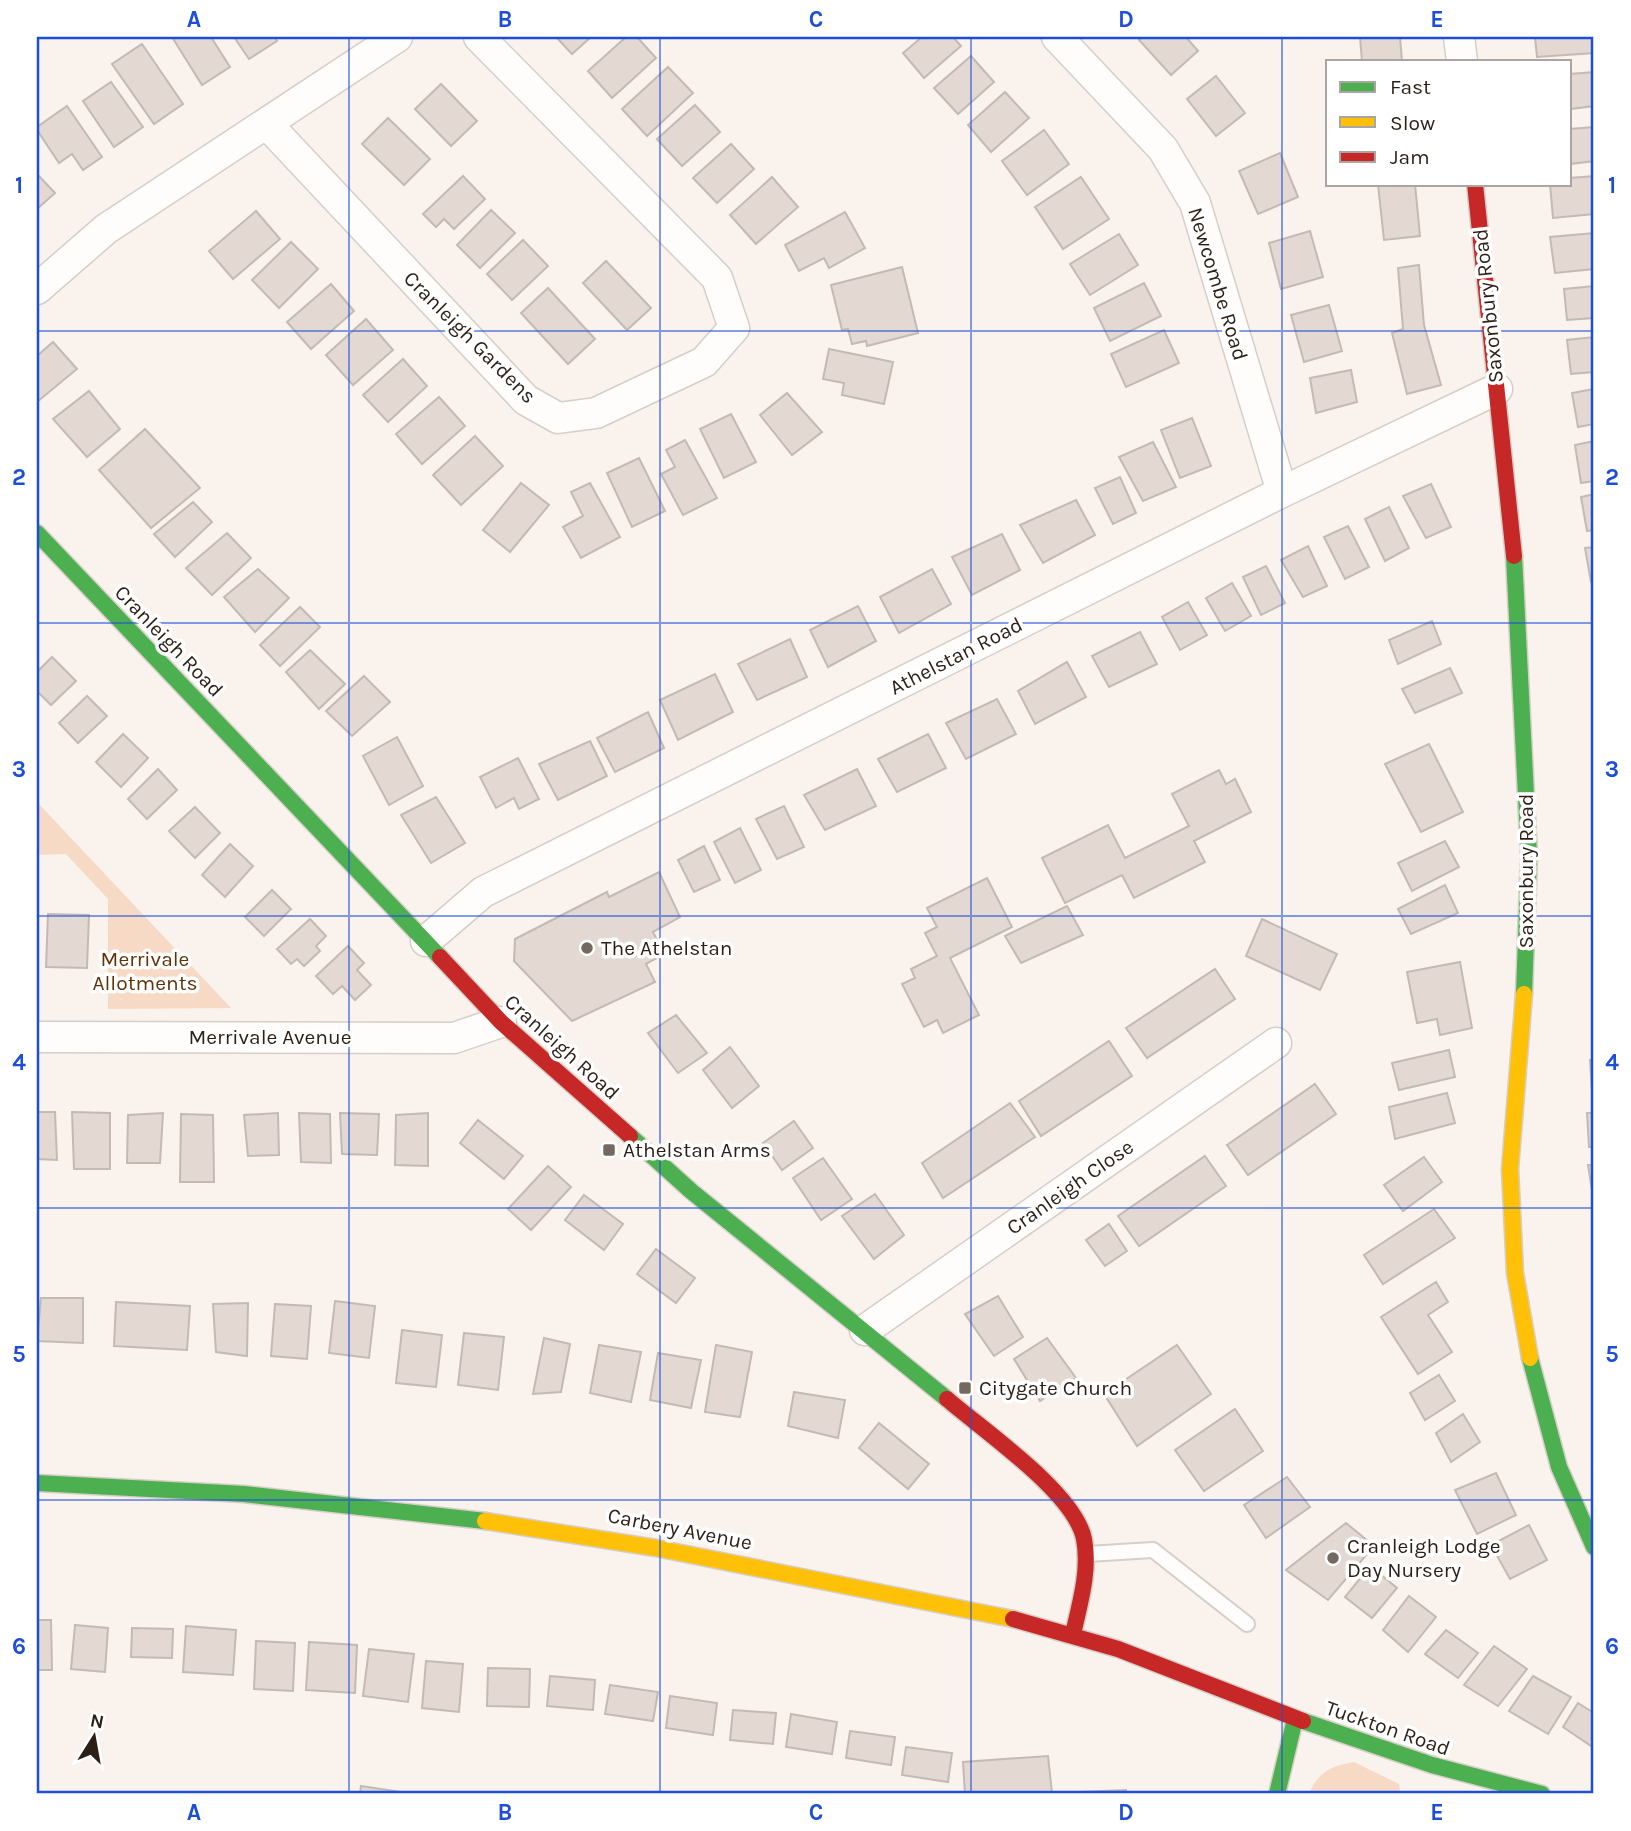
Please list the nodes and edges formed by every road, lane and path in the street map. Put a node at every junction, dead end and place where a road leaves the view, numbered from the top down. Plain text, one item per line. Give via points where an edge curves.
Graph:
1 (397, 37) edge
2 (479, 37) edge
3 (1057, 37) edge
4 (1459, 37) edge
5 (1462, 60) edge
6 (267, 124) junction
7 (1475, 186) edge
8 (37, 289) edge
9 (1497, 389) junction
10 (1282, 492) junction
11 (37, 533) edge
12 (426, 941) junction
13 (501, 1022) junction
14 (37, 1037) edge
15 (1276, 1044) dead end
16 (865, 1330) junction
17 (37, 1483) edge
18 (1594, 1547) edge
19 (1085, 1554) junction
20 (1247, 1624) dead end
21 (1073, 1634) junction
22 (1296, 1719) junction
23 (1452, 1784) edge
24 (1277, 1794) edge
25 (1542, 1794) edge

1 - 6 street
2 - 6 street, Cranleigh Gardens via 717,278 734,328 704,362 596,413 558,418 526,400
3 - 10 street, Newcombe Road via 1163,149 1195,203
4 - 5 street
6 - 8 street via 106,229
7 - 9 street, Saxonbury Road
9 - 10 street, Athelstan Road
9 - 18 street, Saxonbury Road via 1516,577 1529,868 1510,1170 1515,1273 1529,1356 1559,1466
10 - 12 street, Athelstan Road via 483,892
11 - 12 street, Cranleigh Road
12 - 13 street, Cranleigh Road
13 - 14 street, Merrivale Avenue via 454,1038
13 - 16 street, Cranleigh Road via 691,1191
15 - 16 street, Cranleigh Close
16 - 19 street, Cranleigh Road via 1062,1497 1080,1525
17 - 21 street, Carbery Avenue via 271,1497 594,1535 739,1561
19 - 20 lane via 1153,1550
19 - 21 street, Cranleigh Road via 1083,1591
21 - 22 street, Carbery Avenue
22 - 23 street, Tuckton Road
22 - 24 street, Tuckton Road
23 - 25 street, Tuckton Road

